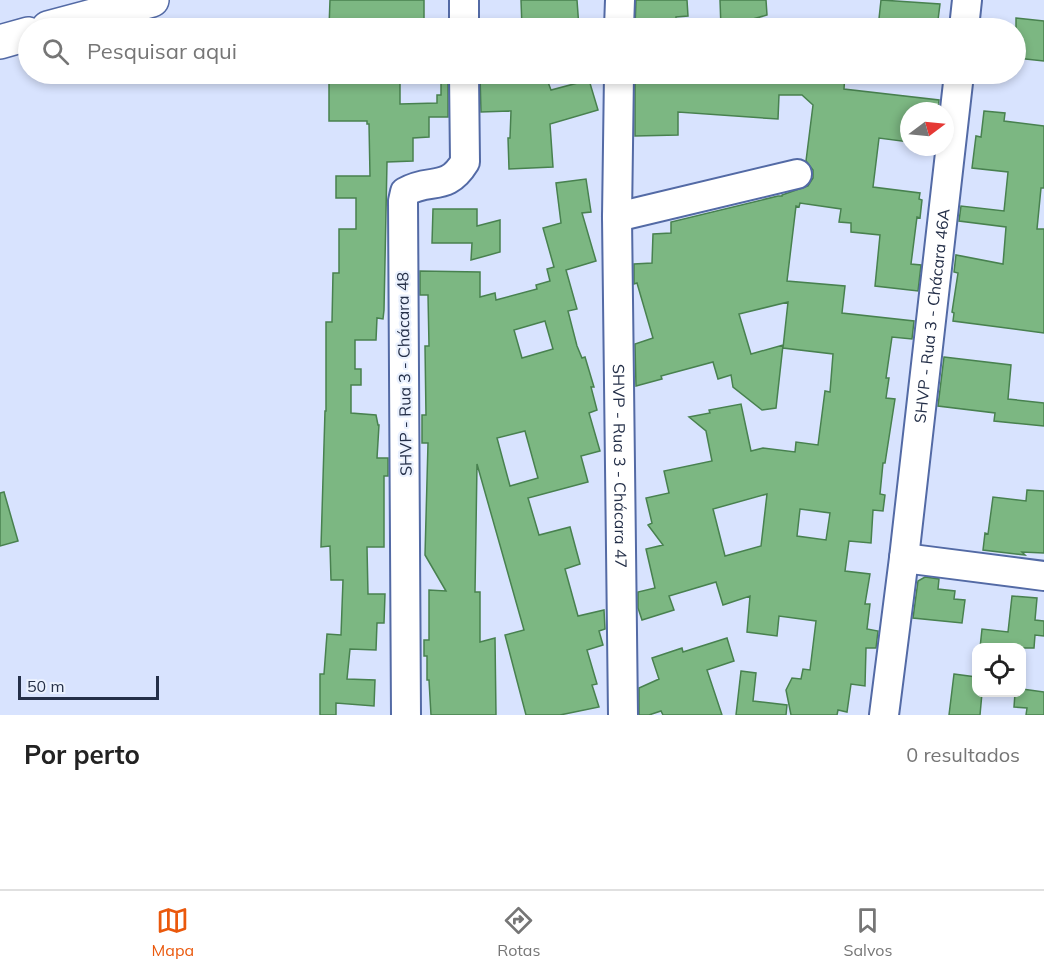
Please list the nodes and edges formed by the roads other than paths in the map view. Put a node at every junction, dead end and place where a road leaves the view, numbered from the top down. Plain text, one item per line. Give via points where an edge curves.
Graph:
1 (152, 0) edge
2 (464, 0) edge
3 (620, 0) edge
4 (967, 0) edge
5 (119, 4) edge
6 (78, 18) edge
7 (464, 18) edge
8 (619, 18) edge
9 (965, 18) edge
10 (18, 37) edge
11 (0, 42) edge
12 (464, 84) edge
13 (619, 84) edge
14 (958, 84) edge
15 (797, 174) dead end
16 (617, 217) junction
17 (904, 558) junction
18 (1044, 576) edge
19 (406, 715) edge
20 (623, 715) edge
21 (884, 715) edge

1 - 5 main road
2 - 7 street
3 - 8 street
4 - 9 street
5 - 6 main road
10 - 11 main road
12 - 19 street, SHVP - Rua 3 - Chácara 48 via 465,162 447,182 413,188 405,192 403,201
13 - 16 street, SHVP - Rua 3 - Chácara 47
14 - 17 street, SHVP - Rua 3 - Chácara 46A
15 - 16 street
16 - 20 street, SHVP - Rua 3 - Chácara 47
17 - 18 street
17 - 21 street, SHVP - Rua 3 - Chácara 46A

